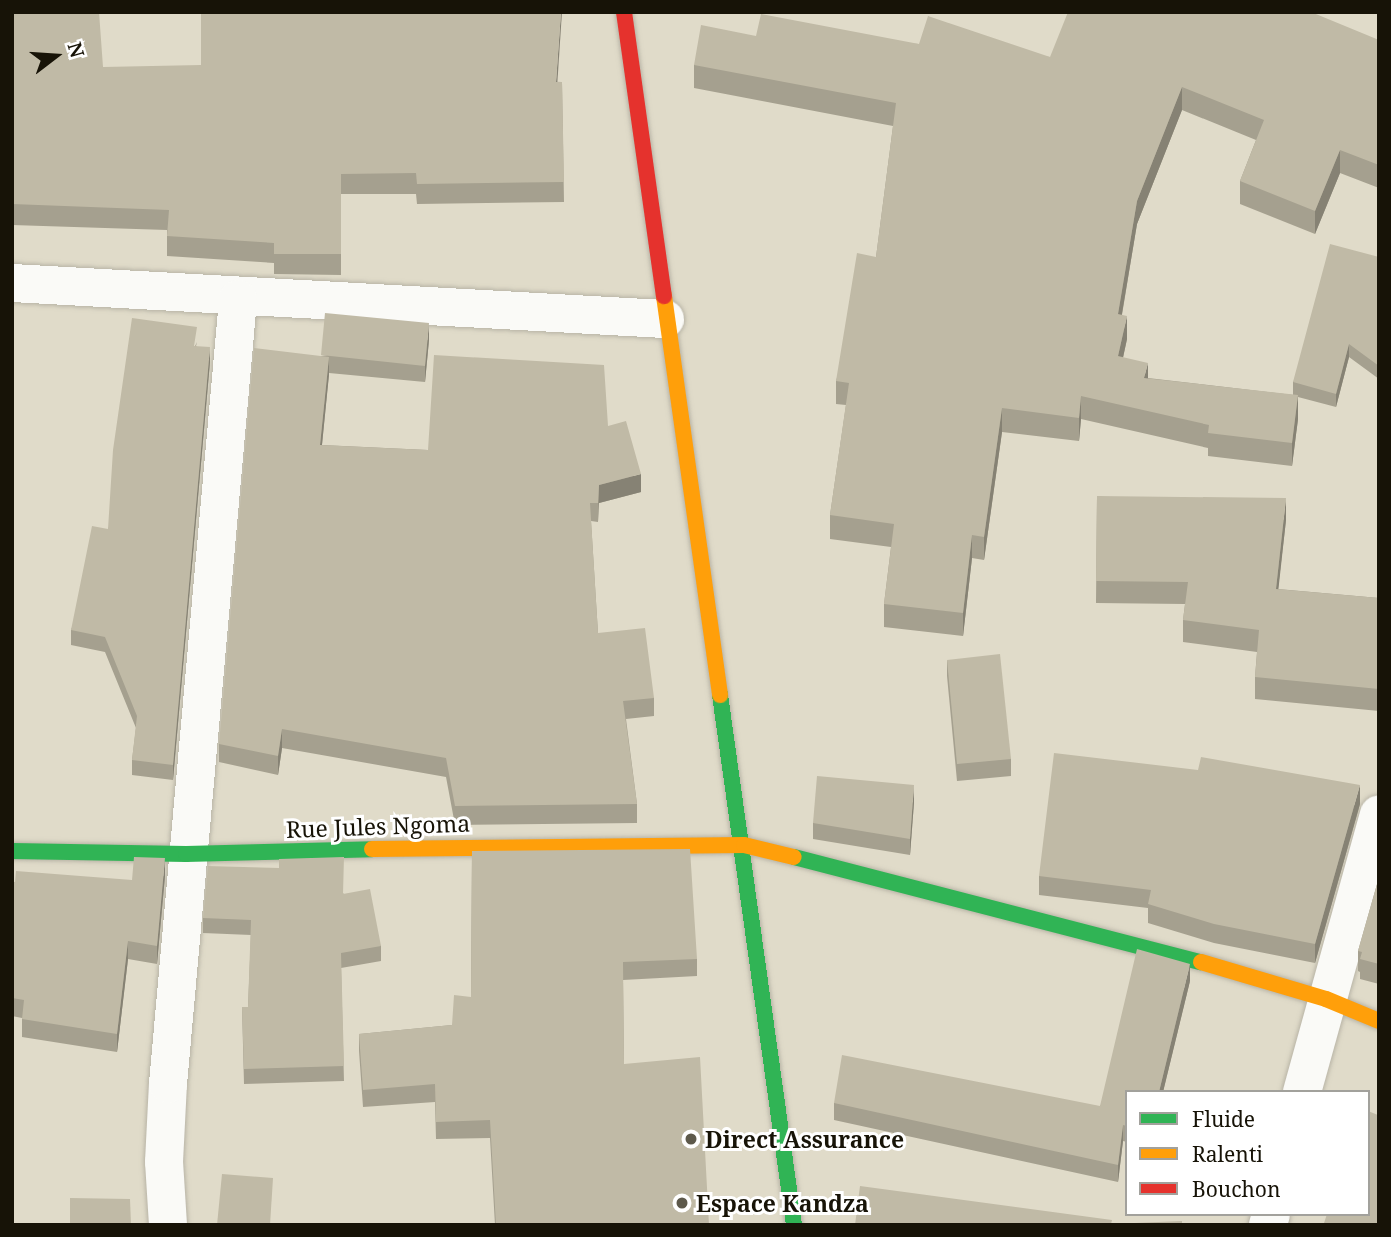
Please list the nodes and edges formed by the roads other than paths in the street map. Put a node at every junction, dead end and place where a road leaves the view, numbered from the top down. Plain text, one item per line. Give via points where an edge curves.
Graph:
1 (624, 12) edge
2 (12, 283) edge
3 (238, 299) junction
4 (665, 319) junction
5 (1379, 814) edge
6 (744, 845) junction
7 (12, 851) edge
8 (186, 854) junction
9 (1326, 999) junction
10 (1379, 1021) edge
11 (1303, 1090) edge
12 (168, 1225) edge
13 (794, 1225) edge

1 - 4 main road
2 - 3 street
3 - 4 street
3 - 8 street
4 - 6 main road
5 - 9 street
6 - 8 main road, Rue Jules Ngoma via 556,844
6 - 9 main road, Rue Jules Ngoma via 1128,940
6 - 13 main road
7 - 8 main road, Rue Jules Ngoma
8 - 12 street via 164,1161
9 - 10 main road, Rue Jules Ngoma
9 - 11 street

